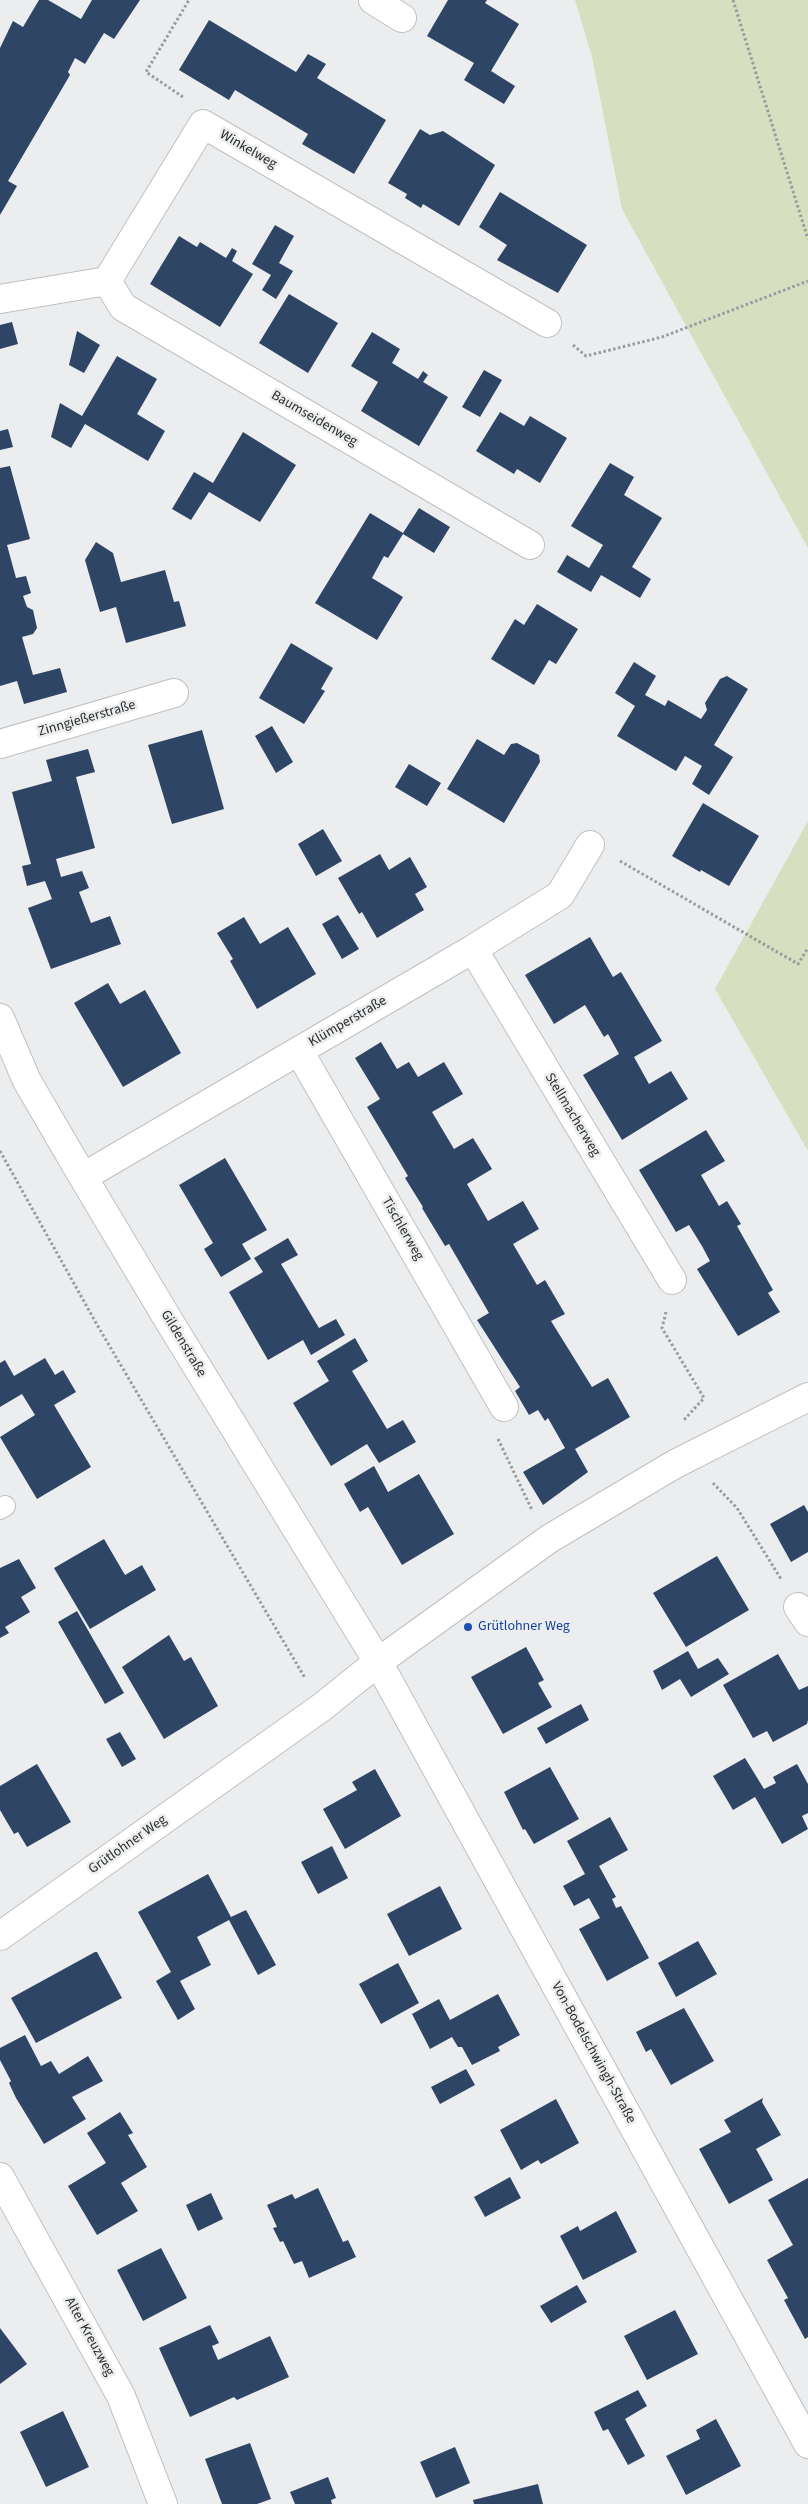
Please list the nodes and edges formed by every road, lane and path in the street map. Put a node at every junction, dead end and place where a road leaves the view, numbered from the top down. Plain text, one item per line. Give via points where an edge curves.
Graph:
1 (189, 0) edge
2 (373, 0) edge
3 (733, 0) edge
4 (402, 18) dead end
5 (203, 124) junction
6 (808, 239) edge
7 (808, 281) edge
8 (107, 282) junction
9 (0, 298) edge
10 (547, 323) joint
11 (530, 545) dead end
12 (174, 693) dead end
13 (0, 744) edge
14 (590, 844) joint
15 (808, 948) edge
16 (473, 949) junction
17 (0, 1018) edge
18 (299, 1051) junction
19 (0, 1150) edge
20 (83, 1177) junction
21 (672, 1280) joint
22 (808, 1397) edge
23 (504, 1407) joint
24 (680, 1424) dead end
25 (675, 1464) junction
26 (549, 1538) junction
27 (803, 1615) edge
28 (378, 1662) junction
29 (322, 1707) junction
30 (0, 1936) edge
31 (0, 2177) edge
32 (808, 2444) edge
33 (163, 2504) edge

1 - 5 path via 146,72 185,98
2 - 4 street
3 - 6 path
5 - 8 street
5 - 10 street, Winkelweg
7 - 10 path via 662,337 586,356
8 - 9 street
8 - 11 street, Baumseidenweg via 123,307
12 - 13 street, Zinngießerstraße
14 - 15 path via 798,964
14 - 16 street, Klümperstraße via 560,895
16 - 18 street, Klümperstraße
16 - 21 street, Stellmacherweg
17 - 20 street, Gildenstraße via 28,1081
18 - 20 street, Klümperstraße
18 - 23 street, Tischlerweg
19 - 29 path via 96,1323
20 - 28 street, Gildenstraße
21 - 24 path via 662,1328 704,1398
22 - 25 street, Grütlohner Weg
23 - 26 path via 496,1433 526,1498
25 - 26 street, Grütlohner Weg
25 - 27 path via 687,1491 713,1483 737,1508
26 - 28 street, Grütlohner Weg
28 - 29 street, Grütlohner Weg
28 - 32 street, Von-Bodelschwingh-Straße
29 - 30 street, Grütlohner Weg
31 - 33 street, Alter Kreuzweg via 121,2396

